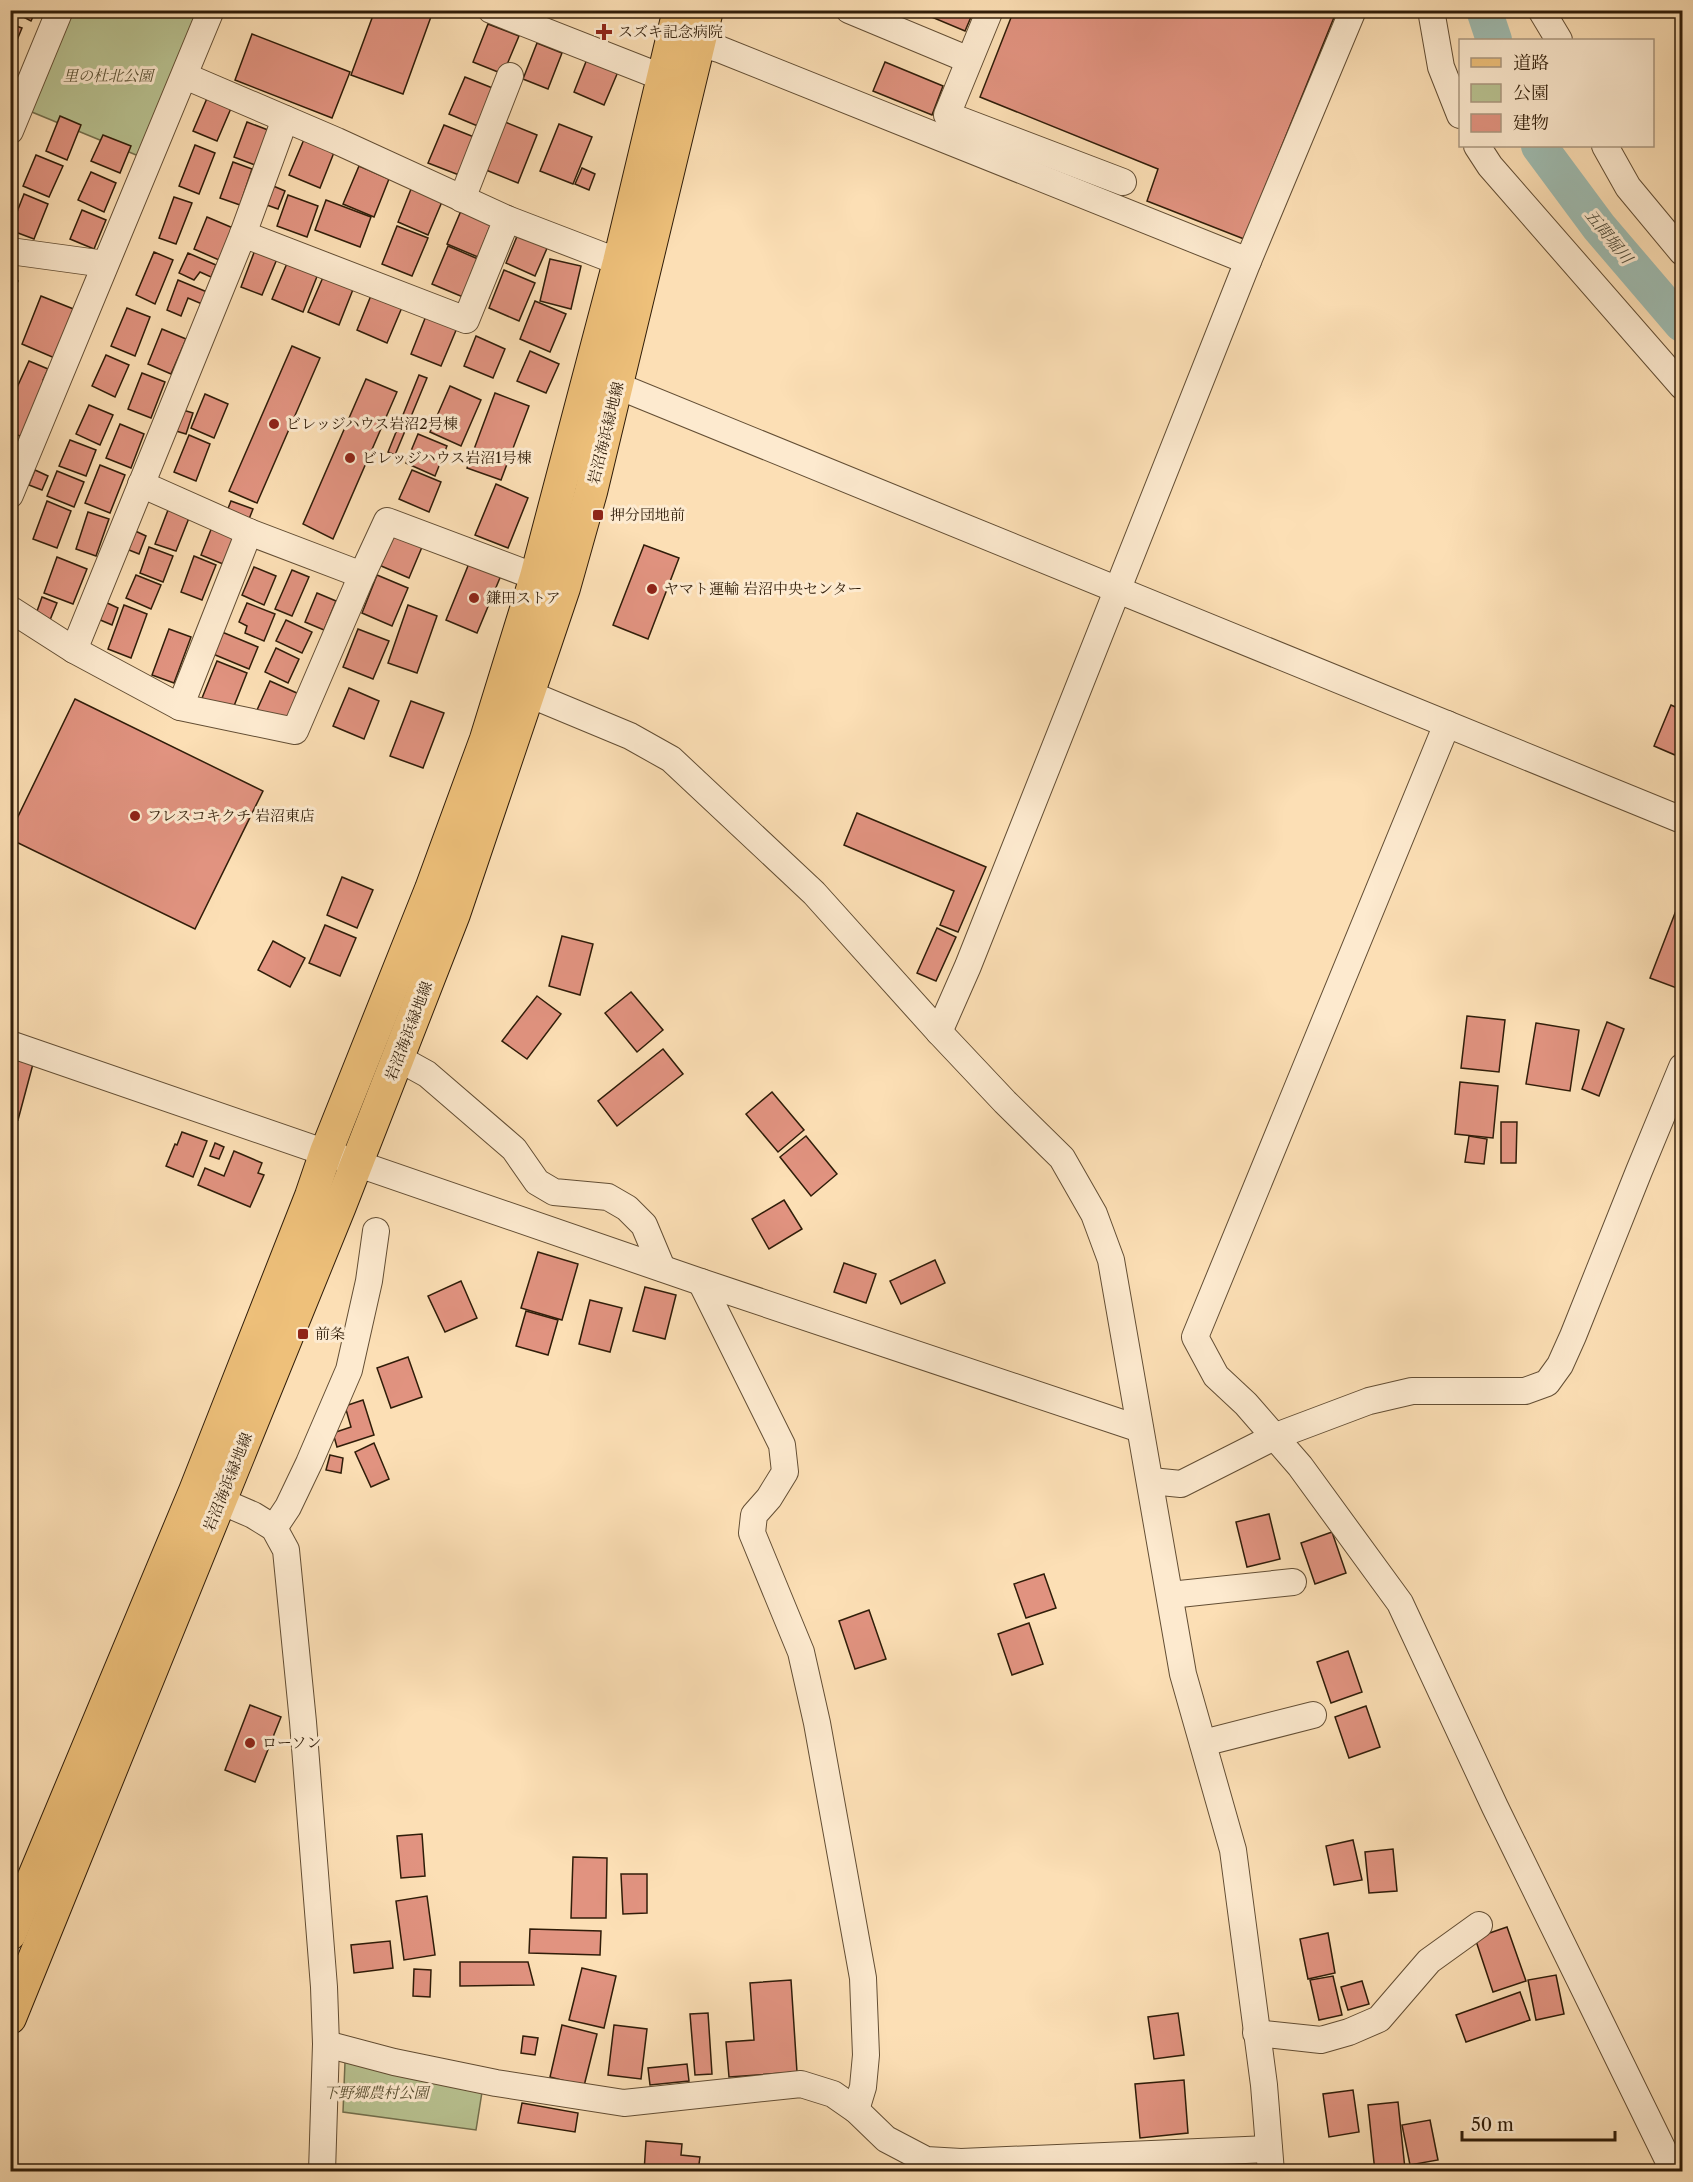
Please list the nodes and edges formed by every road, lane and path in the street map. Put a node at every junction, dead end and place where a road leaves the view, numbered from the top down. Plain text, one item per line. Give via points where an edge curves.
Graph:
1 (60, 10) edge
2 (212, 10) edge
3 (491, 10) edge
4 (679, 10) edge
5 (707, 10) edge
6 (849, 10) edge
7 (990, 10) edge
8 (1353, 10) edge
9 (1431, 10) edge
10 (1541, 10) edge
11 (1558, 39) edge
12 (699, 43) junction
13 (969, 60) junction
14 (185, 76) junction
15 (510, 76) dead end
16 (664, 78) junction
17 (1459, 110) edge
18 (285, 119) junction
19 (10, 130) edge
20 (1478, 147) edge
21 (1606, 147) edge
22 (1123, 182) dead end
23 (462, 199) junction
24 (507, 219) junction
25 (243, 234) junction
26 (10, 250) edge
27 (1683, 252) edge
28 (1248, 261) junction
29 (620, 262) junction
30 (105, 264) junction
31 (618, 386) junction
32 (1683, 386) edge
33 (16, 461) edge
34 (141, 484) junction
35 (10, 495) edge
36 (249, 532) junction
37 (362, 575) junction
38 (550, 582) junction
39 (1118, 590) junction
40 (10, 609) edge
41 (74, 650) junction
42 (529, 694) junction
43 (180, 707) junction
44 (1447, 724) junction
45 (1683, 820) edge
46 (939, 1032) junction
47 (10, 1044) edge
48 (398, 1058) junction
49 (1683, 1067) edge
50 (326, 1152) junction
51 (357, 1162) junction
52 (376, 1231) dead end
53 (662, 1268) junction
54 (701, 1282) junction
55 (1140, 1429) junction
56 (1276, 1436) junction
57 (1151, 1481) junction
58 (208, 1495) junction
59 (274, 1528) junction
60 (1293, 1582) dead end
61 (1170, 1594) junction
62 (1313, 1715) dead end
63 (1203, 1743) junction
64 (1479, 1925) dead end
65 (10, 1934) edge
66 (16, 1987) edge
67 (10, 2018) edge
68 (1256, 2033) junction
69 (326, 2044) junction
70 (856, 2110) junction
71 (1270, 2160) edge
72 (1052, 2165) edge
73 (322, 2172) edge
74 (1674, 2172) edge

1 - 19 street
2 - 14 street
3 - 16 street
4 - 16 main road, 岩沼海浜緑地線
5 - 12 main road, 岩沼海浜緑地線
6 - 13 street
7 - 13 street
8 - 28 street
9 - 17 street via 1441,68
10 - 11 street
12 - 28 street
12 - 31 main road, 岩沼海浜緑地線
13 - 22 street via 947,115
14 - 18 street
14 - 30 street
15 - 23 street
16 - 29 main road, 岩沼海浜緑地線
18 - 23 street
18 - 25 street
20 - 32 street
21 - 27 street via 1628,187
23 - 24 street
24 - 25 street via 466,320
24 - 29 street
25 - 34 street
26 - 30 street
28 - 39 street
29 - 38 main road, 岩沼海浜緑地線
30 - 33 street
31 - 38 main road, 岩沼海浜緑地線 via 591,492
31 - 39 street
33 - 35 street
34 - 36 street
34 - 41 street
36 - 37 street
36 - 43 street
37 - 38 street via 387,521
37 - 43 street via 296,731
38 - 42 main road, 岩沼海浜緑地線
38 - 50 main road, 岩沼海浜緑地線
39 - 44 street
39 - 46 street
40 - 41 street
41 - 43 street
42 - 46 street via 630,736 671,759 814,892
42 - 48 main road, 岩沼海浜緑地線 via 454,914
44 - 45 street
44 - 56 street via 1195,1337 1216,1376
46 - 55 street via 1062,1158 1094,1214 1111,1260
47 - 50 street
48 - 51 main road, 岩沼海浜緑地線
48 - 53 street via 427,1074 514,1149 537,1182 554,1192 608,1197 627,1208 644,1225
49 - 56 street via 1573,1336 1547,1383 1525,1391 1412,1391 1368,1401
50 - 51 street
50 - 58 main road, 岩沼海浜緑地線
51 - 53 street
51 - 58 main road, 岩沼海浜緑地線
52 - 59 street via 350,1370 288,1507
53 - 54 street
54 - 55 street
54 - 70 street via 782,1445 785,1472 754,1515 753,1533 801,1652 863,1978 866,2055
55 - 57 street
56 - 57 street via 1181,1484
56 - 74 street via 1400,1603 1495,1808
57 - 61 street
58 - 59 street
58 - 65 main road, 岩沼海浜緑地線
58 - 66 main road, 岩沼海浜緑地線
59 - 69 street via 286,1550 291,1592
60 - 61 street
61 - 63 street via 1184,1674
62 - 63 street
63 - 68 street via 1233,1850
64 - 68 street via 1429,1961 1379,2019 1321,2040
66 - 67 main road, 岩沼海浜緑地線
68 - 71 street
69 - 70 street via 496,2083 624,2103 801,2084 833,2094
69 - 73 street
70 - 72 street via 886,2139 926,2160
71 - 72 street

